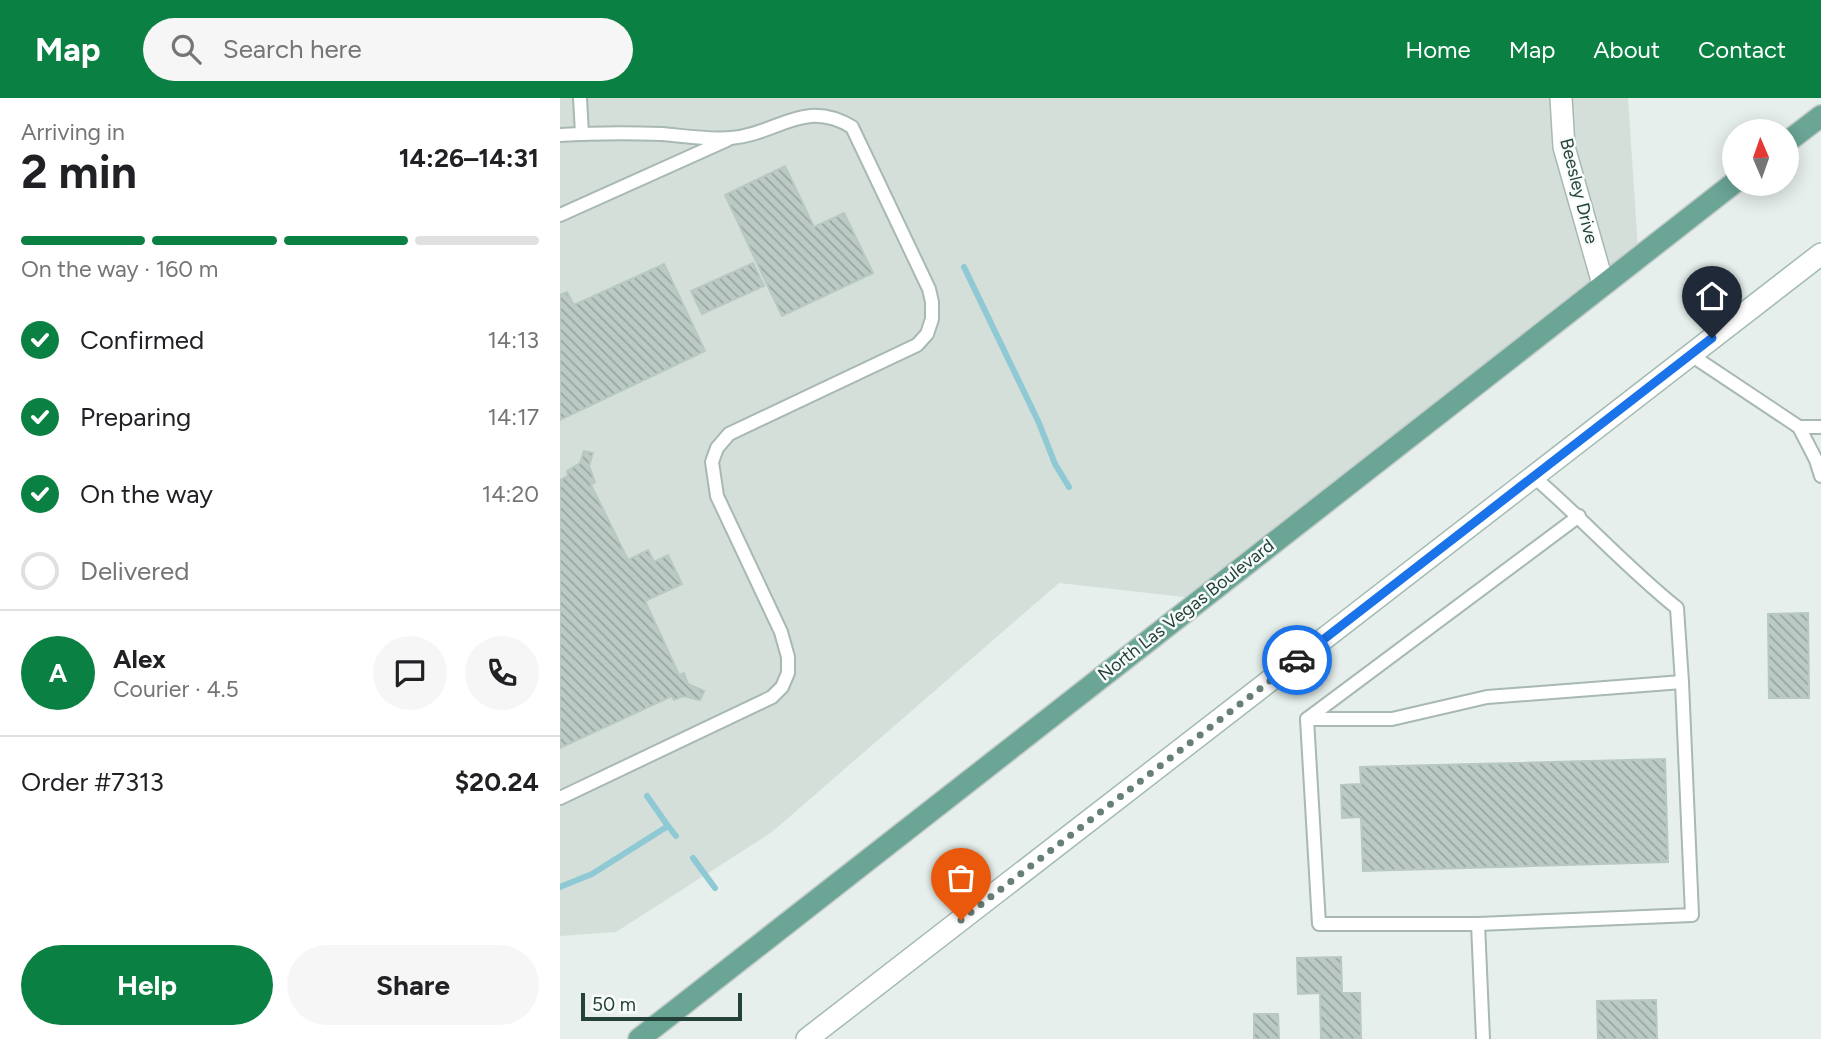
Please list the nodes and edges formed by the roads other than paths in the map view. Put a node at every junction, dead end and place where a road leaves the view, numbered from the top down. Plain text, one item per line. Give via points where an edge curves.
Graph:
1 (580, 98) edge
2 (1561, 98) edge
3 (1821, 116) edge
4 (1799, 133) edge
5 (582, 134) junction
6 (560, 135) edge
7 (730, 138) junction
8 (1722, 192) edge
9 (560, 215) edge
10 (1821, 254) edge
11 (1604, 284) junction
12 (1691, 355) junction
13 (1799, 427) junction
14 (1821, 427) edge
15 (1821, 476) edge
16 (1534, 477) junction
17 (1579, 516) junction
18 (1682, 682) junction
19 (1307, 719) junction
20 (560, 798) edge
21 (1478, 924) junction
22 (639, 1039) edge
23 (807, 1039) edge
24 (1483, 1039) edge

1 - 5 lane
2 - 11 street, Beesley Drive via 1564,148
3 - 4 main road
5 - 6 lane
5 - 7 lane
7 - 9 lane
7 - 20 lane via 808,113 837,116 852,127 922,274 932,302 928,334 917,345 729,434 717,448 712,463 717,496 786,645 788,673 782,687 772,697
8 - 11 main road, North Las Vegas Boulevard
10 - 12 street
11 - 22 main road, North Las Vegas Boulevard
12 - 13 lane
12 - 16 street
13 - 14 lane
13 - 15 lane
16 - 17 lane
16 - 23 street
17 - 18 lane via 1677,608
17 - 19 lane
18 - 19 lane via 1487,697 1392,719
18 - 21 lane via 1692,915
19 - 21 lane via 1319,924
21 - 24 lane

